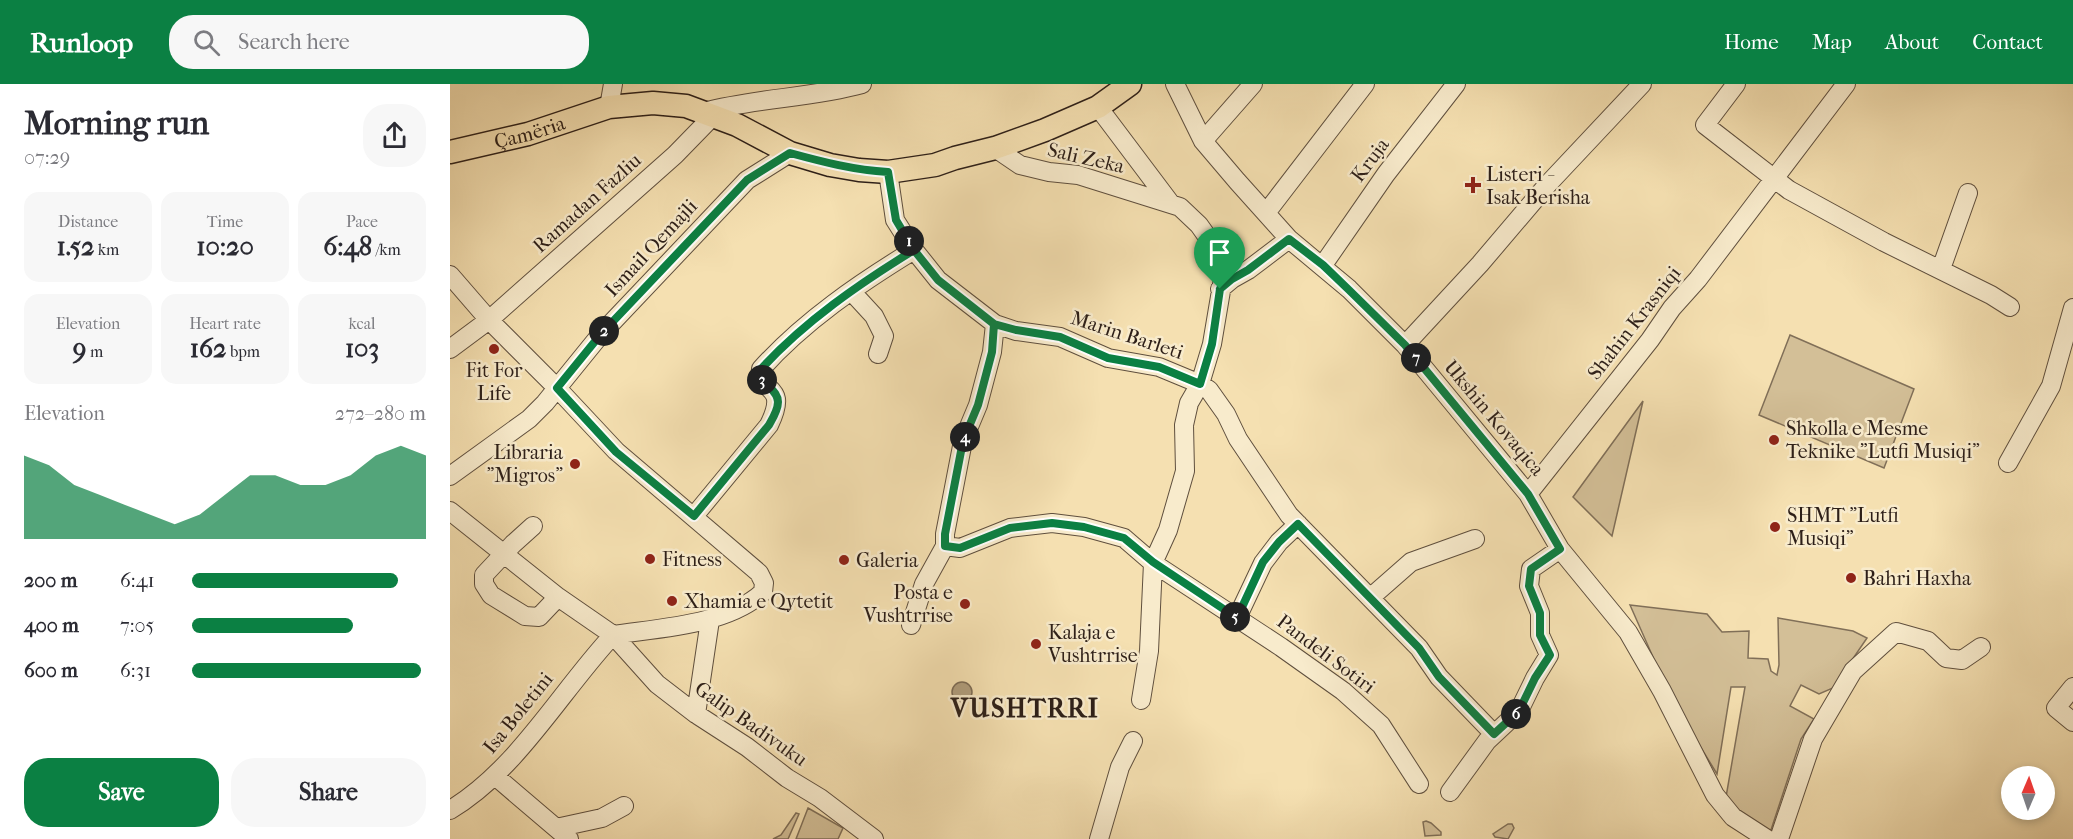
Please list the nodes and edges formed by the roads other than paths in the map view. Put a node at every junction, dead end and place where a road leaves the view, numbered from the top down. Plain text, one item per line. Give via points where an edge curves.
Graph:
1 (613, 84) edge
2 (862, 84) edge
3 (1175, 84) edge
4 (1253, 84) edge
5 (1365, 84) edge
6 (1456, 84) edge
7 (1642, 84) edge
8 (1736, 84) edge
9 (1846, 84) edge
10 (1126, 85) edge
11 (609, 107) junction
12 (1098, 107) junction
13 (708, 114) junction
14 (1203, 141) junction
15 (995, 148) junction
16 (450, 152) edge
17 (790, 153) junction
18 (888, 172) junction
19 (1773, 177) junction
20 (1968, 192) dead end
21 (1171, 204) junction
22 (1266, 213) junction
23 (1289, 239) junction
24 (914, 250) junction
25 (1323, 265) junction
26 (1941, 270) junction
27 (450, 275) edge
28 (1220, 289) junction
29 (851, 291) junction
30 (2010, 307) dead end
31 (2073, 308) edge
32 (489, 320) junction
33 (994, 324) junction
34 (1405, 345) junction
35 (450, 349) edge
36 (878, 354) dead end
37 (1200, 384) junction
38 (557, 388) junction
39 (2008, 463) dead end
40 (450, 476) edge
41 (1528, 494) junction
42 (450, 511) edge
43 (694, 516) junction
44 (1298, 524) junction
45 (532, 526) dead end
46 (1475, 539) dead end
47 (945, 546) junction
48 (1560, 549) junction
49 (503, 555) junction
50 (1153, 562) junction
51 (558, 597) junction
52 (1370, 598) junction
53 (1237, 618) junction
54 (710, 620) junction
55 (911, 625) dead end
56 (613, 635) junction
57 (1981, 648) dead end
58 (2073, 687) edge
59 (1141, 700) dead end
60 (696, 714) junction
61 (2073, 722) edge
62 (1494, 734) junction
63 (1133, 741) dead end
64 (495, 776) junction
65 (1419, 784) dead end
66 (1450, 792) dead end
67 (624, 806) dead end
68 (450, 810) edge
69 (1733, 817) junction
70 (563, 834) edge
71 (874, 839) edge
72 (1099, 839) edge
73 (1744, 839) edge
74 (1767, 839) edge
75 (1779, 839) edge

1 - 11 street
2 - 13 street via 730,105
3 - 14 street, Ukshin Kovaqica
4 - 14 street
5 - 22 street
6 - 25 street, Kruja via 1386,174
7 - 34 street
8 - 19 street via 1705,125
9 - 19 street, Shahin Krasniqi
10 - 12 main road, Çamëria
11 - 13 main road, Çamëria via 653,103 687,106
11 - 16 main road, Çamëria via 528,134
12 - 15 main road, Çamëria
12 - 21 street, Sali Zeka
13 - 17 main road, Çamëria via 737,124
13 - 32 street, Ramadan Fazliu via 675,155
14 - 22 street, Ukshin Kovaqica
15 - 18 main road, Çamëria via 935,165
15 - 21 street, Sali Zeka via 1020,165 1078,175
17 - 18 main road, Çamëria via 830,165
17 - 38 street, Ismail Qemajli via 747,180 601,334
18 - 24 street, Marin Barleti via 896,220
19 - 26 street via 1789,190
19 - 41 street, Shahin Krasniqi via 1698,279
20 - 26 street
21 - 28 street, Sali Zeka via 1199,225 1223,259
22 - 23 street, Ukshin Kovaqica
23 - 25 street, Ukshin Kovaqica
23 - 28 street
24 - 29 street
24 - 33 street, Marin Barleti via 938,280
25 - 34 street, Ukshin Kovaqica
26 - 30 street
27 - 32 street
28 - 37 street, Sali Zeka via 1212,344
29 - 36 street via 874,316 884,336
29 - 43 street via 761,369 762,380 777,396 775,413
31 - 39 street via 2051,386
32 - 35 street, Ramadan Fazliu
32 - 38 street
33 - 37 street, Marin Barleti via 1060,337 1108,358 1159,367
33 - 47 street via 992,352 978,405 963,441
34 - 41 street, Ukshin Kovaqica
37 - 44 street, Marin Barleti via 1226,414 1238,439
37 - 50 street, Sali Zeka via 1189,403 1184,425 1185,471 1168,530
38 - 40 street, Ismail Qemajli via 529,419
38 - 43 street via 616,452
41 - 48 street, Ukshin Kovaqica
42 - 49 street, Galip Badivuku
43 - 54 street via 759,573 764,583 763,592 754,600
44 - 52 street, Marin Barleti
44 - 53 street via 1263,562
45 - 49 street
46 - 52 street via 1411,562
47 - 50 street, Pandeli Sotiri via 960,548 1010,528 1052,523 1124,538
47 - 55 street via 924,584
48 - 62 street via 1531,569 1529,586 1540,613 1540,635 1550,655 1519,711
48 - 69 street, Ukshin Kovaqica via 1628,632 1710,787
49 - 51 street, Galip Badivuku
49 - 51 street via 484,575 491,595 525,616 539,617
50 - 53 street, Pandeli Sotiri
50 - 59 street via 1149,651
51 - 56 street, Galip Badivuku
52 - 62 street, Marin Barleti
53 - 65 street, Pandeli Sotiri via 1343,691 1381,725
54 - 56 street
54 - 60 street
56 - 60 street, Galip Badivuku via 657,684
56 - 64 street, Isa Boletini
57 - 75 street via 1962,660 1946,658 1928,641 1896,632 1853,671 1813,739
58 - 61 street via 2056,708
60 - 71 street, Galip Badivuku
62 - 66 street
63 - 72 street via 1120,767
64 - 68 street, Isa Boletini
64 - 70 street
67 - 70 street
69 - 73 street
69 - 74 street

